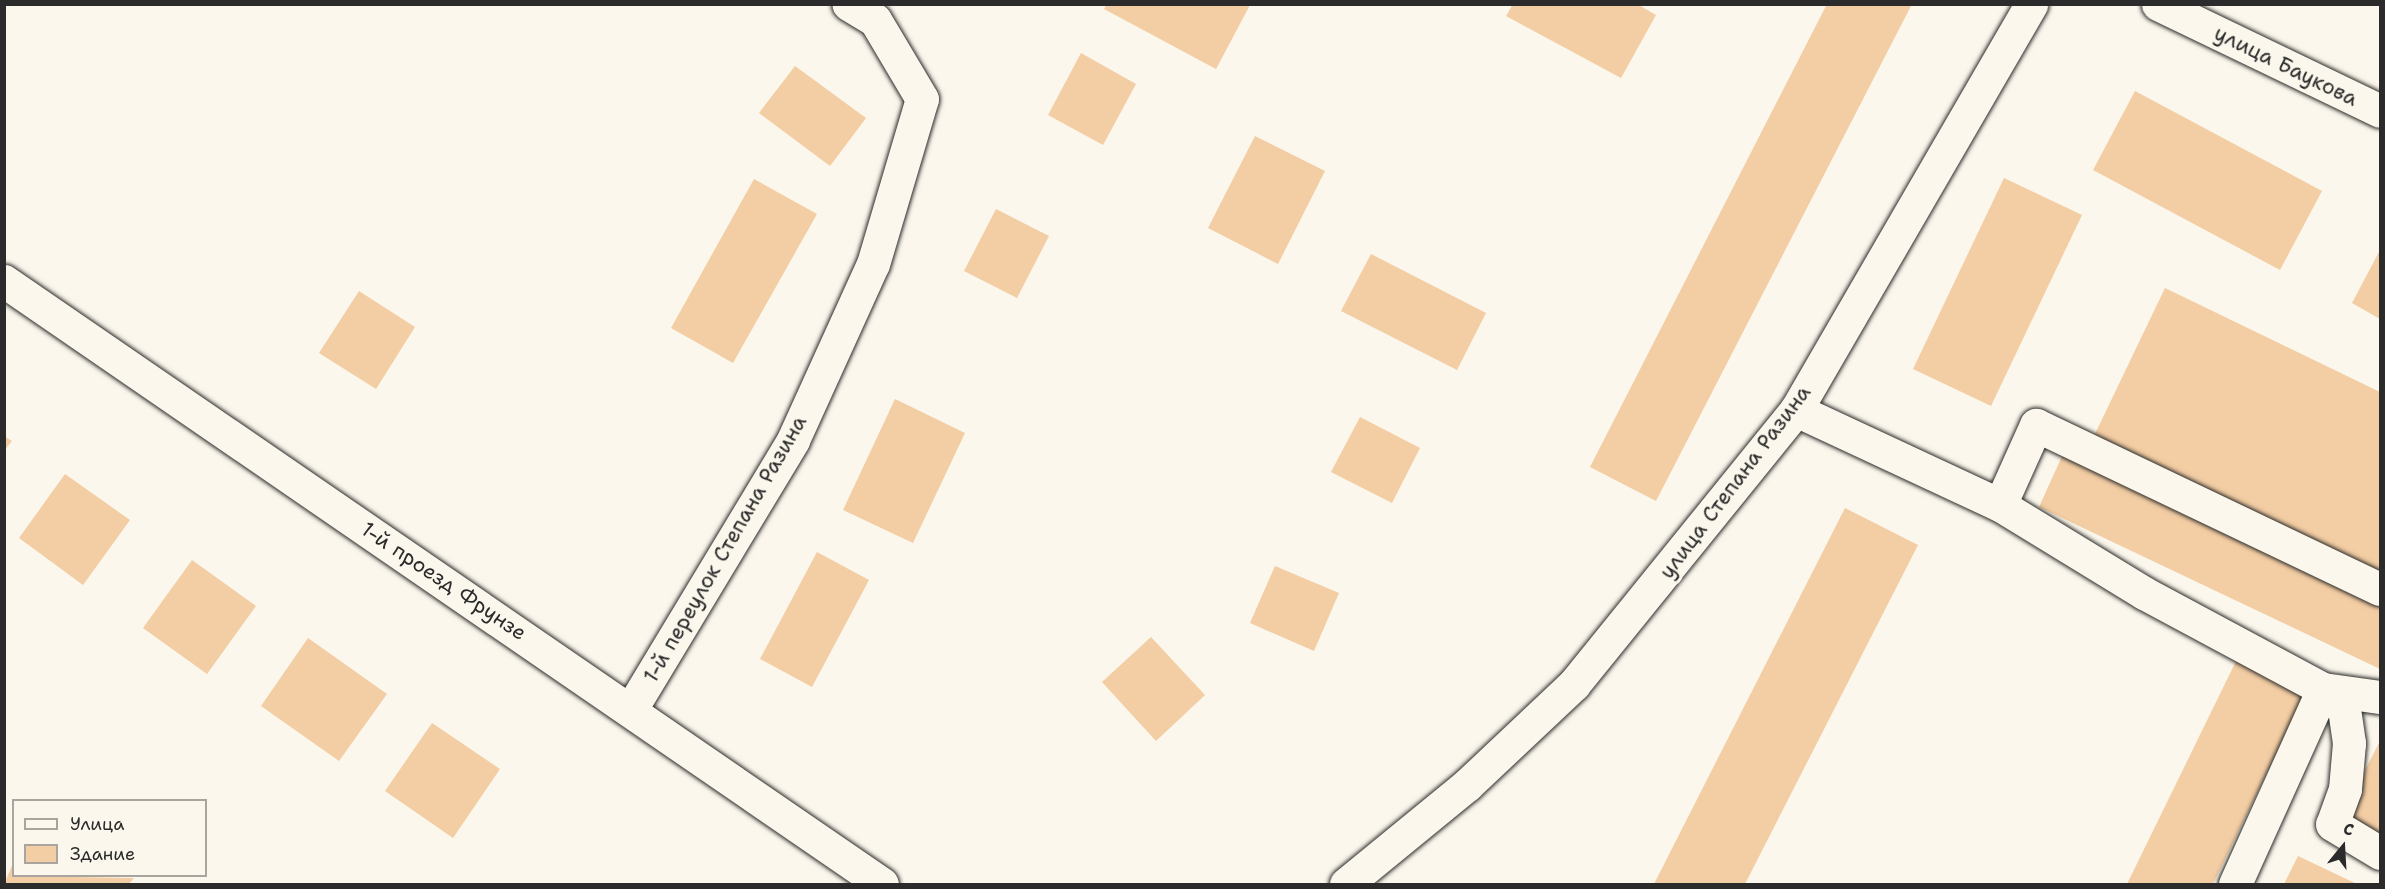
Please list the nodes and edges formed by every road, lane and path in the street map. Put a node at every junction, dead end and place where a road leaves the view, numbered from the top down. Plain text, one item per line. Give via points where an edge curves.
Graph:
1 (848, 4) edge
2 (2031, 4) edge
3 (2158, 4) edge
4 (2380, 111) edge
5 (4, 281) edge
6 (1796, 410) junction
7 (2000, 505) junction
8 (2380, 589) edge
9 (2332, 692) junction
10 (2380, 697) edge
11 (632, 709) junction
12 (2380, 853) edge
13 (882, 885) edge
14 (1346, 885) edge
15 (2235, 885) edge

1 - 11 street, 1-й переулок Степана Разина via 875,20 922,99 873,264 793,440
2 - 6 street, улица Степана Разина
3 - 4 street, улица Баукова
5 - 11 street, 1-й проезд Фрунзе
6 - 7 street
6 - 14 street, улица Степана Разина via 1574,684 1467,785
7 - 8 street via 2036,425
7 - 9 street via 2144,593
9 - 10 street
9 - 12 street via 2349,743 2345,789 2332,824
9 - 15 street
11 - 13 street, 1-й проезд Фрунзе

